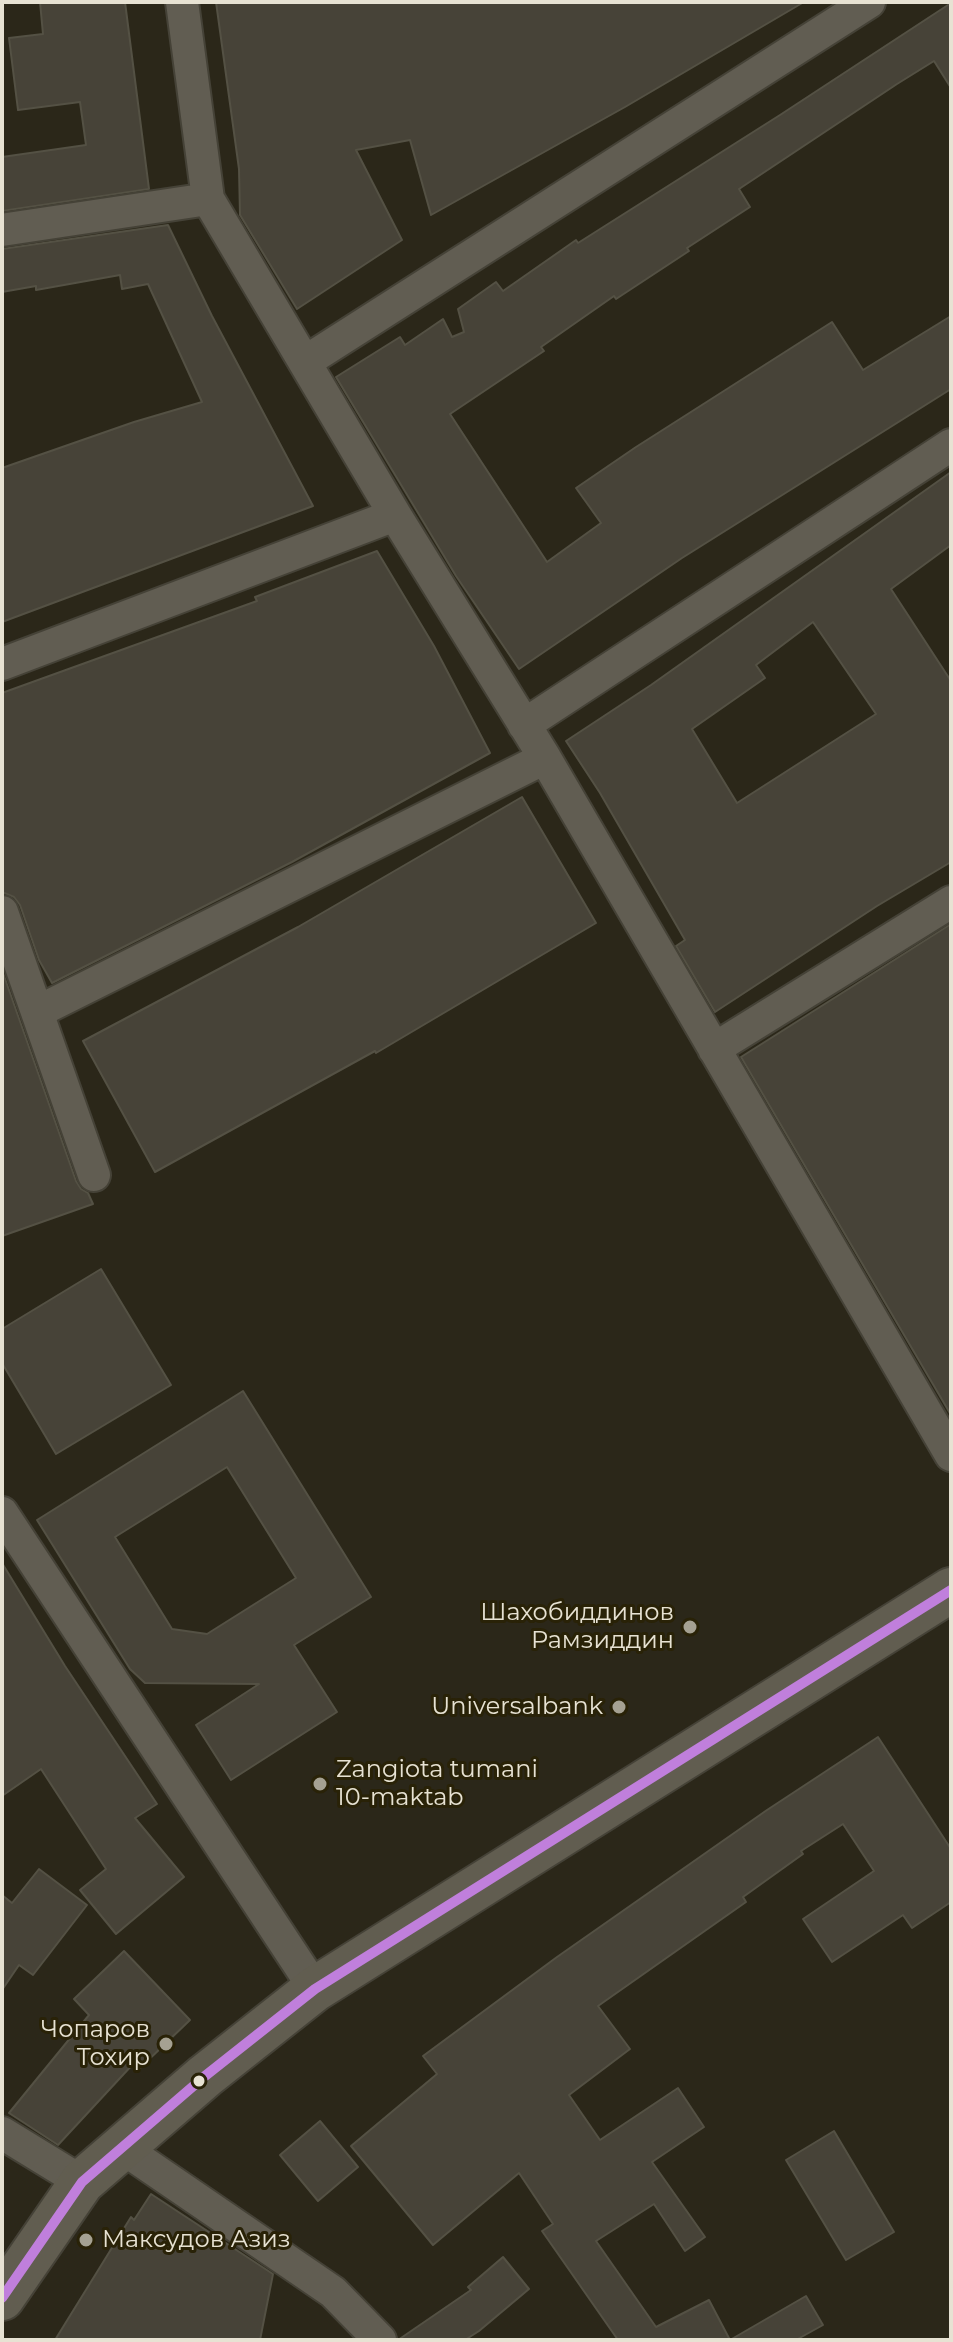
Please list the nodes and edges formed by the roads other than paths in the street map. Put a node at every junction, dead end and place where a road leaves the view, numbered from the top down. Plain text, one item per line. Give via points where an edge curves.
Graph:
1 (182, 2) edge
2 (869, 2) edge
3 (208, 199) junction
4 (2, 230) edge
5 (305, 362) junction
6 (951, 445) edge
7 (395, 515) junction
8 (2, 664) edge
9 (524, 725) junction
10 (545, 758) junction
11 (951, 902) edge
12 (2, 912) edge
13 (37, 1012) junction
14 (714, 1049) junction
15 (94, 1175) dead end
16 (951, 1455) edge
17 (2, 1513) edge
18 (951, 1590) edge
19 (315, 1989) junction
20 (2, 2133) edge
21 (121, 2147) junction
22 (82, 2182) junction
23 (2, 2298) edge
24 (380, 2340) edge

1 - 3 street
2 - 5 street
3 - 4 street
3 - 5 street
5 - 7 street
6 - 9 street
7 - 8 street
7 - 9 street
9 - 10 street
10 - 13 street
10 - 14 street
11 - 14 street
12 - 13 street
13 - 15 street
14 - 16 street
17 - 19 street
18 - 19 main road
19 - 21 main road
20 - 22 street
21 - 22 main road
21 - 24 street via 333,2292
22 - 23 main road

